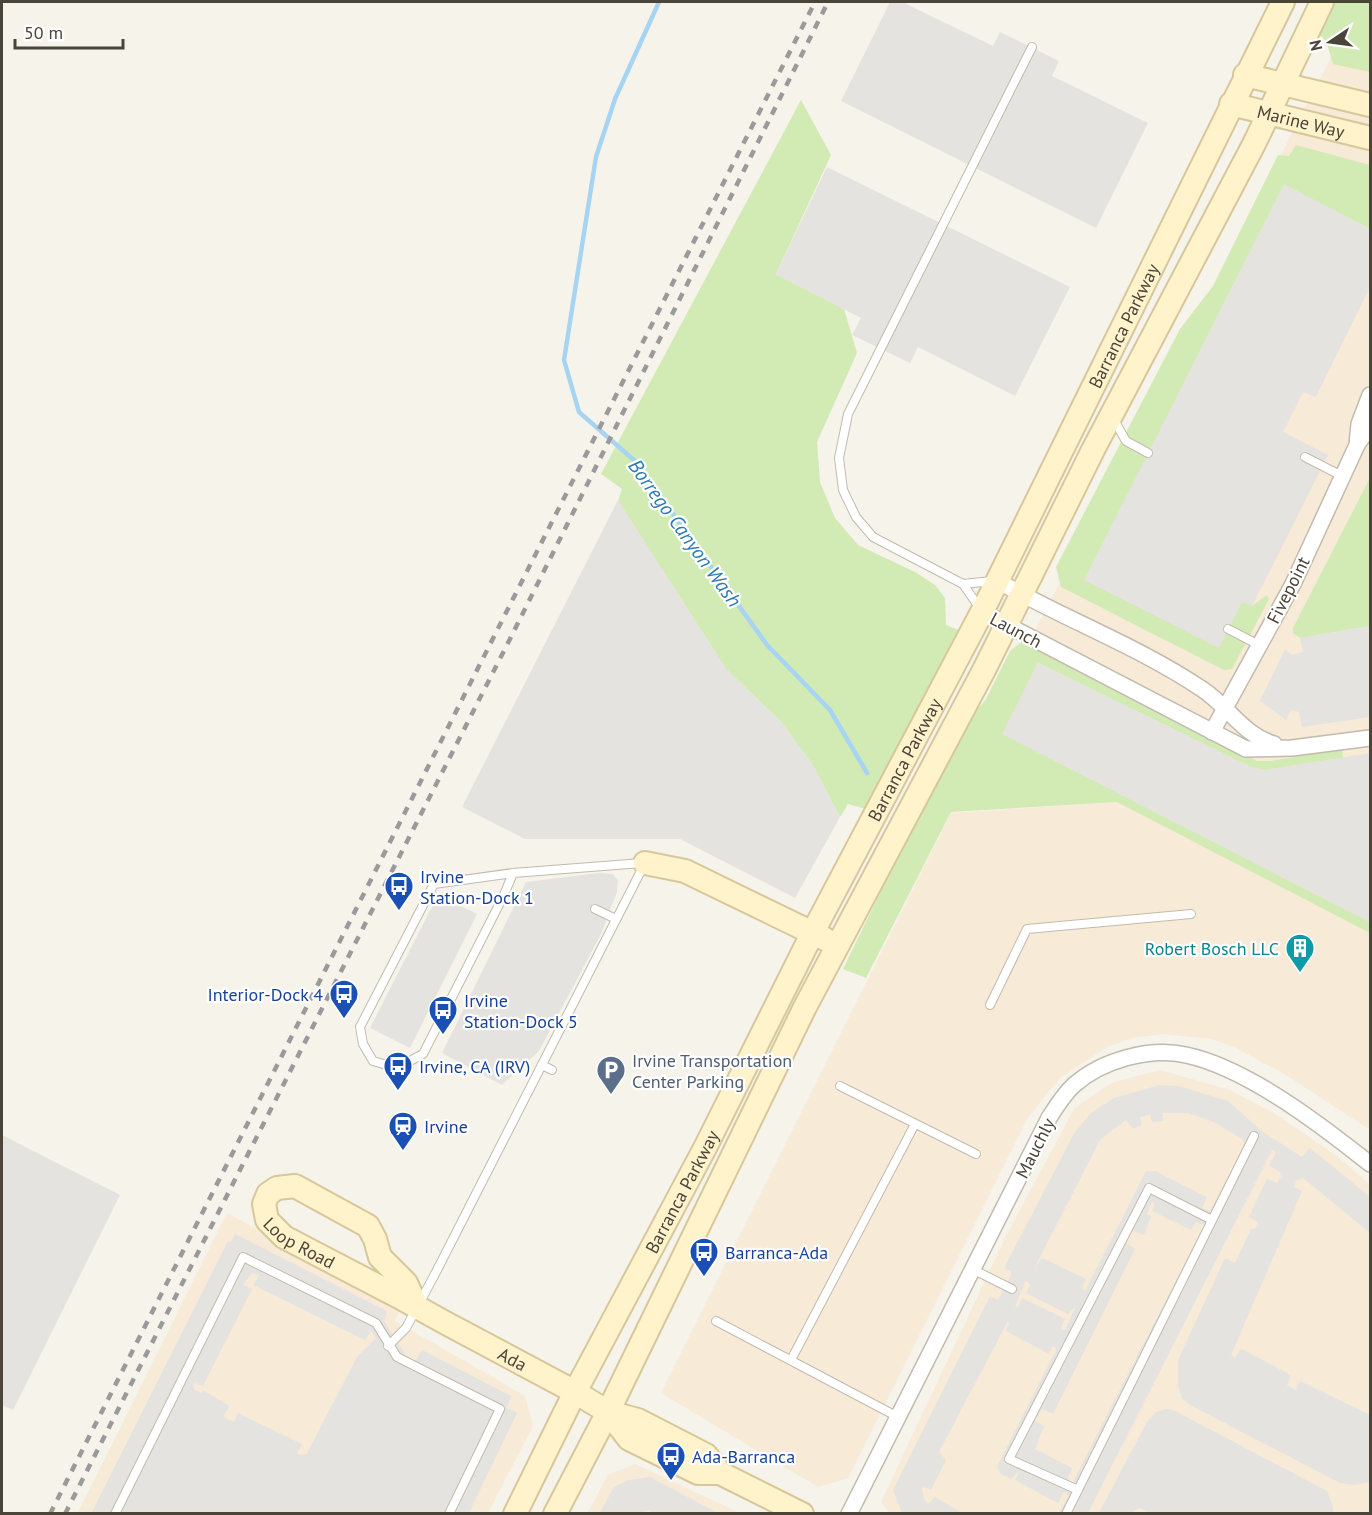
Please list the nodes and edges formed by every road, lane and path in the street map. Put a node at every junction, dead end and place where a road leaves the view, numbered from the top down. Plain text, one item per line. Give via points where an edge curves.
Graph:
1 (1283, 2) edge
2 (1322, 2) edge
3 (1032, 47) dead end
4 (1245, 75) junction
5 (1282, 84) junction
6 (1231, 104) junction
7 (1371, 105) edge
8 (1269, 113) junction
9 (1371, 138) edge
10 (1371, 395) edge
11 (1112, 415) junction
12 (1371, 426) edge
13 (1357, 445) junction
14 (1148, 453) dead end
15 (1305, 457) dead end
16 (1342, 476) junction
17 (998, 581) junction
18 (963, 584) junction
19 (1022, 594) junction
20 (982, 612) junction
21 (1006, 626) junction
22 (1228, 629) dead end
23 (1259, 645) junction
24 (1224, 709) junction
25 (1212, 732) junction
26 (1371, 738) edge
27 (1292, 748) junction
28 (645, 863) junction
29 (513, 873) junction
30 (595, 909) dead end
31 (1191, 914) dead end
32 (616, 919) junction
33 (813, 932) junction
34 (837, 945) junction
35 (990, 1005) dead end
36 (542, 1065) junction
37 (552, 1070) dead end
38 (840, 1086) dead end
39 (915, 1124) junction
40 (1254, 1136) dead end
41 (976, 1154) dead end
42 (1371, 1164) edge
43 (1212, 1220) junction
44 (974, 1270) junction
45 (1012, 1289) dead end
46 (417, 1307) junction
47 (716, 1321) dead end
48 (388, 1346) junction
49 (791, 1360) junction
50 (575, 1392) junction
51 (608, 1412) junction
52 (900, 1417) junction
53 (1078, 1490) junction
54 (115, 1514) edge
55 (449, 1514) edge
56 (515, 1514) edge
57 (555, 1514) edge
58 (802, 1514) edge
59 (849, 1514) edge
60 (1066, 1514) edge

1 - 4 main road, Barranca Parkway
2 - 5 main road, Barranca Parkway
3 - 18 lane via 848,414 839,458 843,490 856,517 873,537
4 - 5 main road, Marine Way
4 - 6 main road, Barranca Parkway
5 - 7 main road, Marine Way
5 - 8 main road, Barranca Parkway
6 - 8 main road, Marine Way
6 - 17 main road, Barranca Parkway
8 - 9 main road, Marine Way
8 - 11 main road, Barranca Parkway
10 - 13 street, Fivepoint via 1359,424
11 - 14 lane via 1126,441
11 - 19 main road, Barranca Parkway
12 - 13 street, Fivepoint
13 - 16 street, Fivepoint
15 - 16 lane
16 - 23 street, Fivepoint via 1293,584
17 - 18 lane, Launch
17 - 19 street, Launch
17 - 20 main road, Barranca Parkway
18 - 20 lane, Launch
19 - 21 main road, Barranca Parkway
19 - 24 street, Launch via 1166,668 1204,690
20 - 21 street, Launch
20 - 33 main road, Barranca Parkway
21 - 25 street, Launch
21 - 34 main road, Barranca Parkway
22 - 23 lane
23 - 24 street, Fivepoint
24 - 25 street, Fivepoint
24 - 27 street, Launch via 1258,739
25 - 27 street, Launch via 1246,749
26 - 27 street, Launch
28 - 29 lane
28 - 32 lane
28 - 33 main road via 685,871
29 - 29 lane via 434,884 360,1027 363,1044 373,1061 397,1068 423,1054
30 - 32 lane
31 - 35 lane via 1027,929
32 - 36 lane
33 - 34 main road
33 - 50 main road, Barranca Parkway via 706,1146
34 - 51 main road, Barranca Parkway
36 - 37 lane
36 - 46 lane
38 - 39 lane
39 - 41 lane
39 - 49 lane
40 - 43 lane
42 - 44 street, Mauchly via 1267,1090 1220,1066 1169,1053 1116,1061 1074,1085 1060,1101
43 - 53 lane
43 - 53 lane via 1149,1188 1009,1460
44 - 45 lane
44 - 52 street, Mauchly
46 - 46 main road, Loop Road via 406,1283 380,1257 368,1226 295,1186 277,1188 268,1194 264,1204 267,1220 284,1238
46 - 48 lane via 406,1328
46 - 50 main road, Ada
47 - 49 lane
48 - 54 lane via 375,1323 243,1257
48 - 55 lane via 397,1357 500,1409
49 - 52 lane
50 - 51 main road, Ada
50 - 56 main road, Barranca Parkway
51 - 57 main road, Barranca Parkway
51 - 58 main road, Ada via 629,1439 698,1473 720,1473
52 - 59 street, Mauchly
53 - 60 lane

